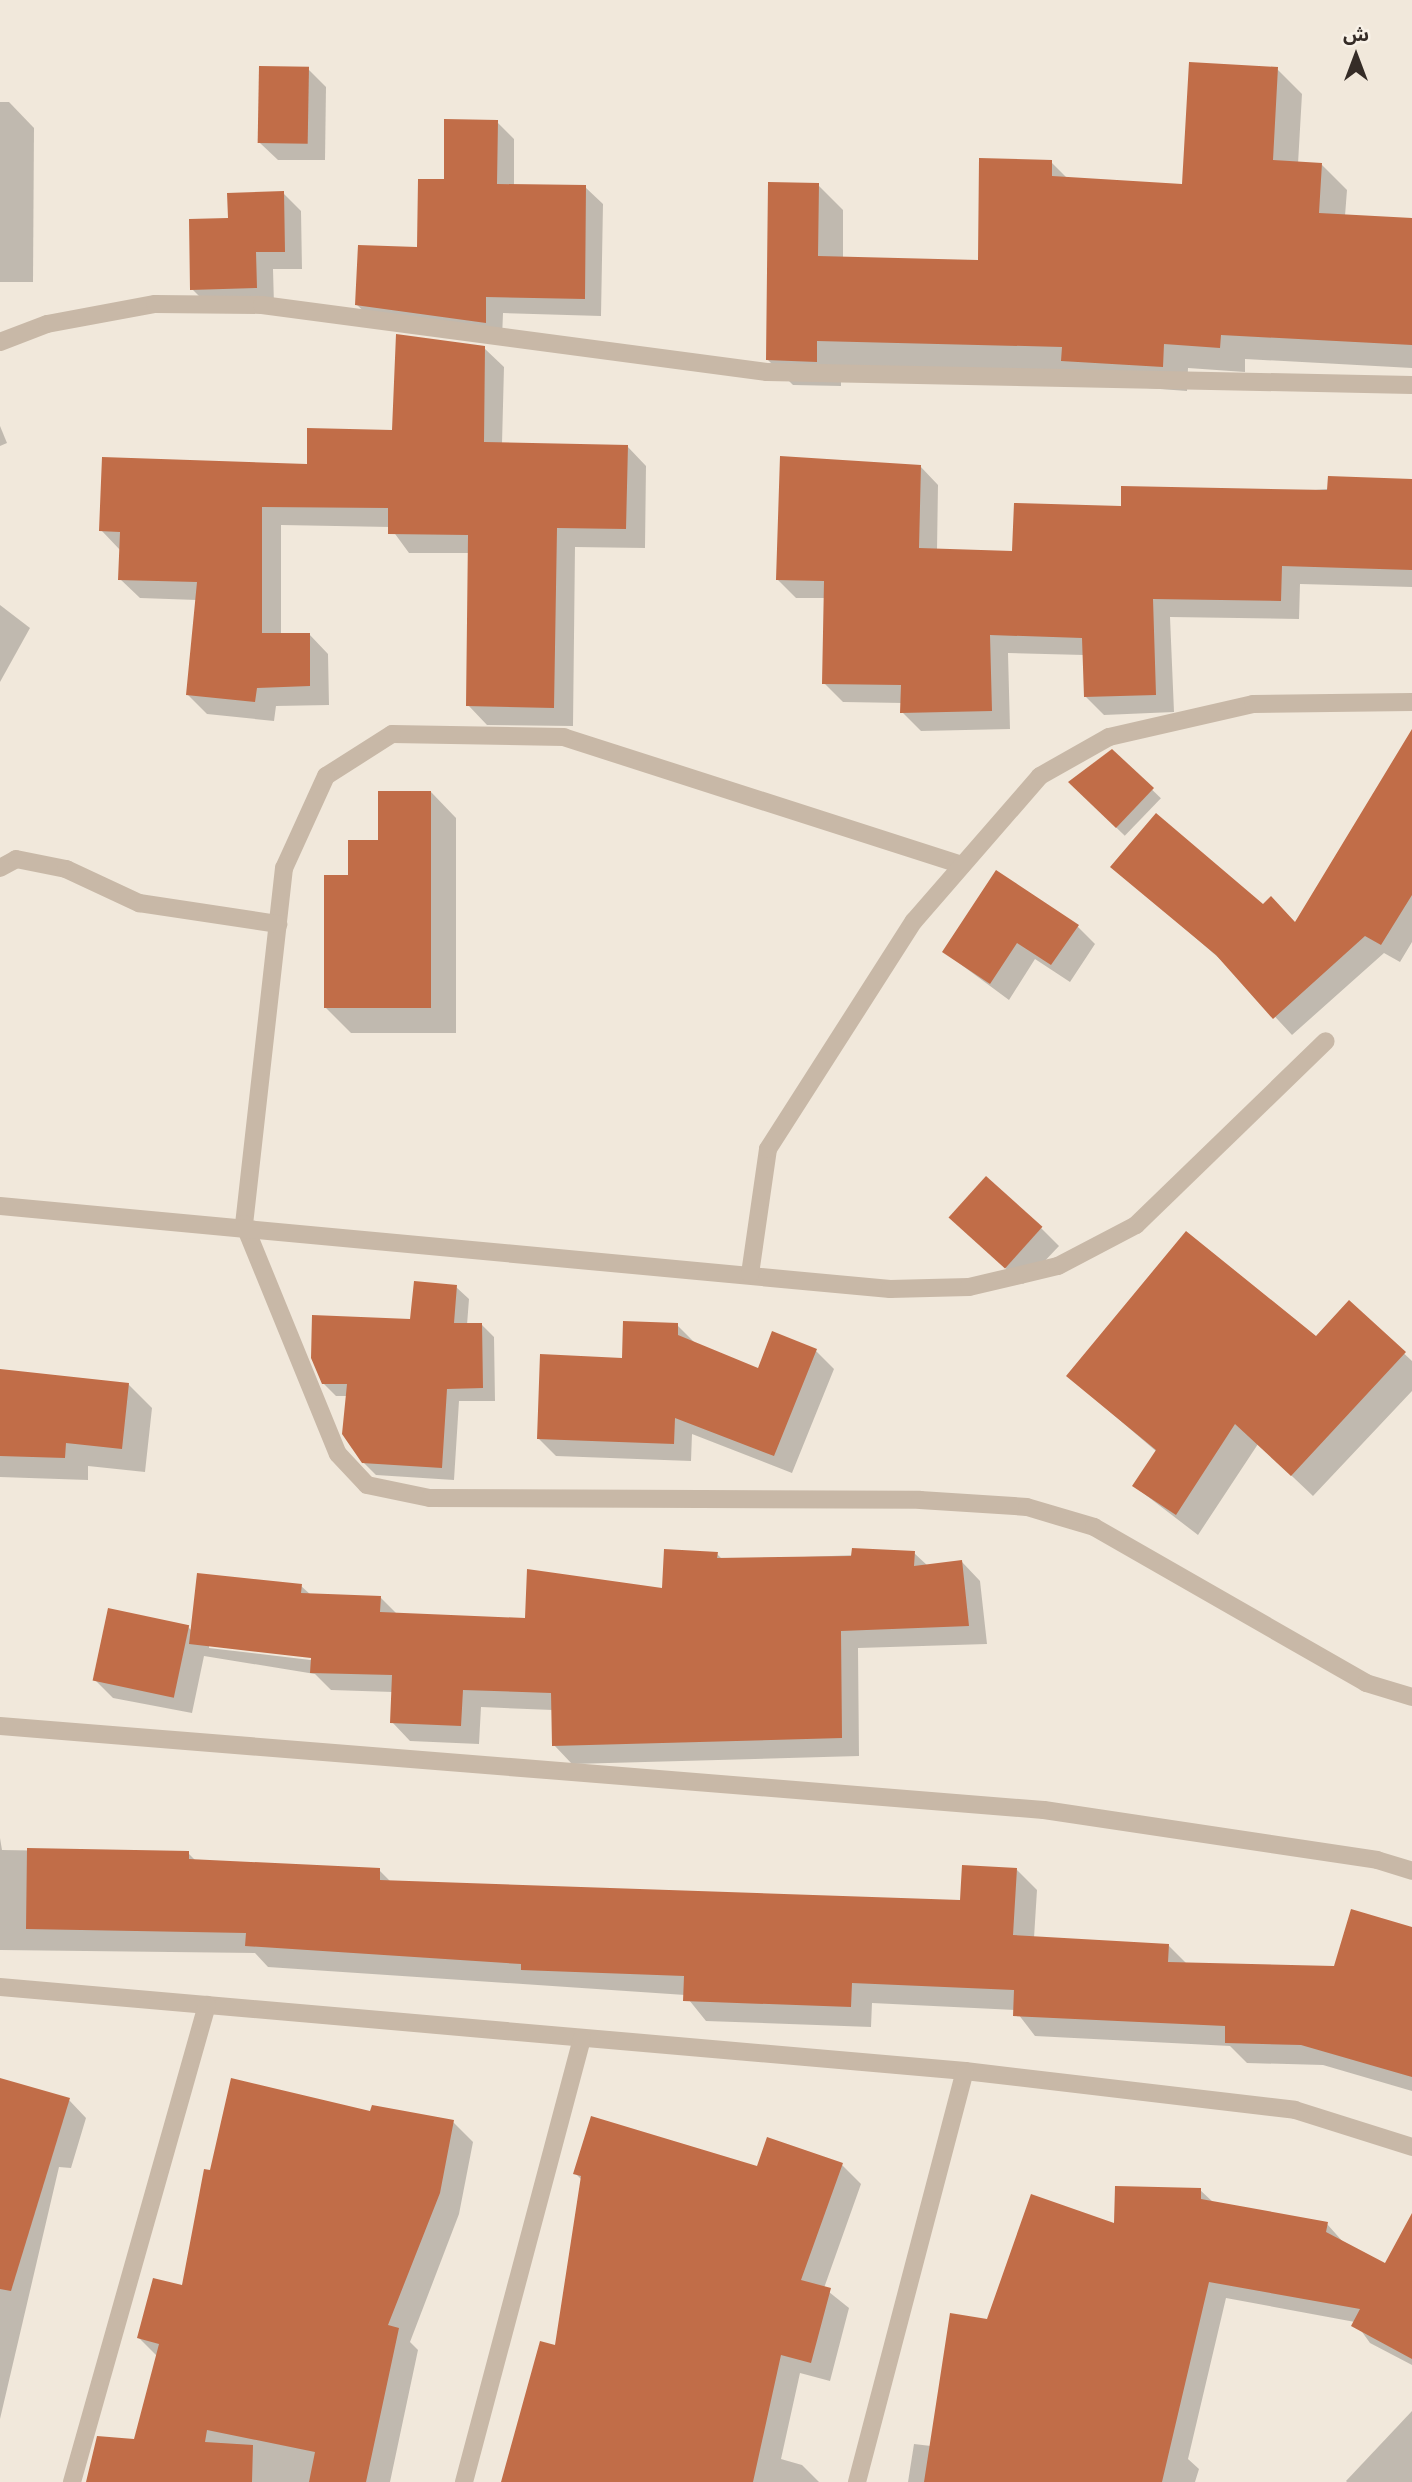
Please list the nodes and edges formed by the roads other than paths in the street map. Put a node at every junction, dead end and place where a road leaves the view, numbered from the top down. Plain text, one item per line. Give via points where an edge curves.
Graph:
1 (0, 342) edge
2 (1412, 384) edge
3 (1412, 702) edge
4 (962, 865) junction
5 (0, 868) edge
6 (278, 924) junction
7 (1326, 1041) dead end
8 (0, 1206) edge
9 (244, 1224) junction
10 (750, 1274) junction
11 (1412, 1697) edge
12 (0, 1726) edge
13 (1412, 1871) edge
14 (0, 1987) edge
15 (207, 2005) junction
16 (582, 2038) junction
17 (965, 2071) junction
18 (1412, 2147) edge
19 (72, 2482) edge
20 (464, 2482) edge
21 (857, 2482) edge

1 - 2 street via 47,324 155,304 262,305 767,372
3 - 4 street via 1254,704 1109,737 1040,776
4 - 6 street via 564,737 392,734 326,776 284,867
4 - 10 street via 914,921 768,1149
5 - 6 street via 16,859 66,869 139,903
6 - 9 street
7 - 10 street via 1136,1225 1058,1266 969,1287 890,1289
8 - 9 street
9 - 10 street
9 - 11 street via 338,1454 367,1485 430,1498 920,1500 1027,1507 1094,1527 1366,1683
12 - 13 street via 1044,1810
14 - 15 street
15 - 16 street
15 - 19 street
16 - 17 street
16 - 20 street
17 - 18 street via 1295,2110
17 - 21 street

